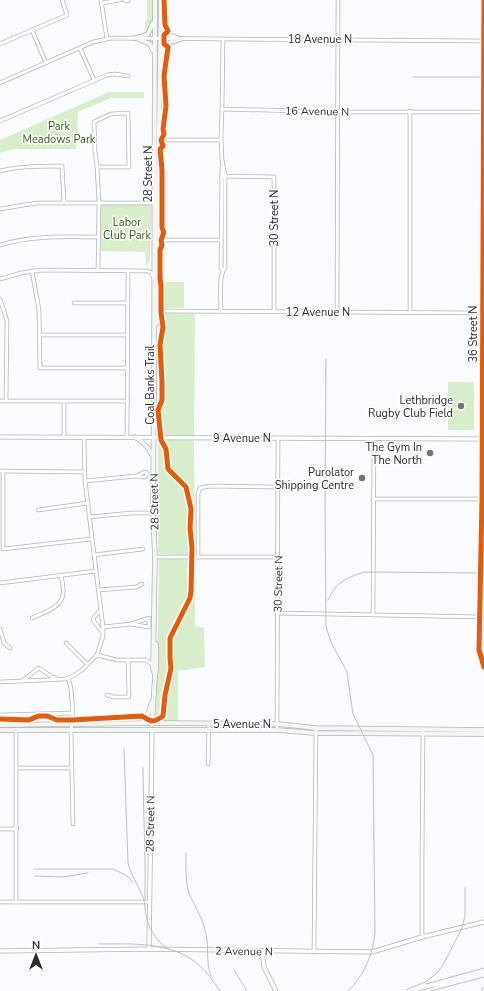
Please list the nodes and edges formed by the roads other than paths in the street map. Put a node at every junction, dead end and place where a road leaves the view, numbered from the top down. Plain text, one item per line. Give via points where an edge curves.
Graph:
1 (62, 0) edge
2 (120, 0) edge
3 (155, 0) edge
4 (161, 0) edge
5 (338, 0) edge
6 (484, 0) edge
7 (101, 2) edge
8 (155, 16) junction
9 (161, 25) junction
10 (32, 30) junction
11 (134, 38) junction
12 (155, 38) junction
13 (160, 38) junction
14 (222, 38) junction
15 (107, 39) junction
16 (180, 39) junction
17 (338, 39) junction
18 (484, 41) edge
19 (0, 44) edge
20 (80, 48) junction
21 (155, 59) junction
22 (46, 63) junction
23 (161, 64) junction
24 (128, 76) dead end
25 (94, 80) junction
26 (0, 83) edge
27 (160, 87) junction
28 (222, 109) junction
29 (337, 112) junction
30 (410, 112) junction
31 (483, 112) edge
32 (0, 121) edge
33 (159, 135) junction
34 (166, 140) junction
35 (221, 140) junction
36 (158, 145) junction
37 (97, 167) junction
38 (0, 171) edge
39 (223, 176) junction
40 (64, 202) junction
41 (99, 202) junction
42 (157, 202) junction
43 (0, 209) edge
44 (483, 223) edge
45 (158, 234) junction
46 (98, 237) junction
47 (164, 240) junction
48 (223, 240) junction
49 (158, 244) junction
50 (0, 245) edge
51 (154, 259) junction
52 (98, 270) junction
53 (32, 271) junction
54 (128, 271) junction
55 (148, 271) junction
56 (0, 279) edge
57 (154, 279) junction
58 (0, 299) edge
59 (74, 303) dead end
60 (128, 303) junction
61 (155, 311) junction
62 (221, 311) junction
63 (274, 311) junction
64 (337, 311) junction
65 (410, 312) junction
66 (483, 314) junction
67 (39, 335) junction
68 (128, 336) junction
69 (128, 368) junction
70 (0, 401) edge
71 (6, 401) junction
72 (64, 401) junction
73 (128, 401) junction
74 (0, 437) edge
75 (127, 437) junction
76 (64, 438) junction
77 (84, 438) junction
78 (135, 438) junction
79 (153, 438) junction
80 (278, 438) junction
81 (374, 438) junction
82 (483, 439) edge
83 (153, 459) junction
84 (1, 471) edge
85 (84, 472) junction
86 (136, 476) dead end
87 (85, 481) junction
88 (279, 487) junction
89 (373, 499) junction
90 (483, 499) edge
91 (88, 503) junction
92 (38, 510) dead end
93 (153, 513) junction
94 (89, 517) junction
95 (92, 539) junction
96 (143, 549) dead end
97 (94, 555) junction
98 (155, 557) junction
99 (198, 557) junction
100 (279, 557) junction
101 (96, 570) junction
102 (61, 575) junction
103 (0, 583) edge
104 (142, 584) dead end
105 (98, 590) junction
106 (101, 610) junction
107 (277, 613) junction
108 (373, 615) junction
109 (482, 617) edge
110 (32, 618) dead end
111 (131, 624) junction
112 (103, 627) junction
113 (0, 629) edge
114 (155, 632) junction
115 (103, 633) junction
116 (66, 643) dead end
117 (10, 648) dead end
118 (97, 654) junction
119 (153, 655) junction
120 (128, 660) junction
121 (146, 660) junction
122 (87, 664) junction
123 (153, 665) junction
124 (484, 667) edge
125 (155, 675) junction
126 (68, 678) junction
127 (59, 679) junction
128 (20, 681) junction
129 (0, 682) edge
130 (154, 692) junction
131 (107, 695) dead end
132 (72, 713) junction
133 (0, 715) edge
134 (72, 724) junction
135 (138, 724) junction
136 (152, 724) junction
137 (209, 724) junction
138 (278, 724) junction
139 (0, 725) edge
140 (16, 729) junction
141 (0, 730) edge
142 (70, 730) junction
143 (152, 730) junction
144 (208, 730) junction
145 (277, 730) junction
146 (484, 730) edge
147 (316, 731) junction
148 (423, 731) junction
149 (484, 734) edge
150 (208, 764) dead end
151 (16, 768) junction
152 (72, 768) junction
153 (73, 824) dead end
154 (0, 829) edge
155 (17, 829) junction
156 (0, 902) edge
157 (16, 902) junction
158 (149, 902) junction
159 (484, 922) edge
160 (422, 937) junction
161 (149, 949) junction
162 (0, 951) edge
163 (262, 951) junction
164 (314, 952) junction
165 (276, 991) edge

1 - 10 street via 67,15
2 - 7 street
3 - 8 main road, 28 Street N
3 - 13 main road
4 - 9 main road, 28 Street N
5 - 17 street
6 - 18 street, 36 Street N
7 - 15 street
8 - 11 main road via 148,34
8 - 12 main road, 28 Street N
9 - 13 main road, 28 Street N
9 - 16 main road via 167,34
10 - 19 street
10 - 22 street
11 - 12 street, 18 Avenue N
11 - 15 street, 18 Avenue N
11 - 21 main road via 147,41 153,47
12 - 13 street, 18 Avenue N
12 - 21 main road, 28 Street N
12 - 27 main road
13 - 16 street, 18 Avenue N
13 - 23 main road, 28 Street N
14 - 16 street, 18 Avenue N
14 - 17 street, 18 Avenue N
14 - 28 street
15 - 20 street, 18 Avenue N
16 - 23 main road via 168,42
17 - 18 street, 18 Avenue N
17 - 29 street
18 - 31 street, 36 Street N
20 - 22 street, 18 Avenue N
20 - 25 street
21 - 42 main road, 28 Street N
22 - 26 street, 18 Avenue N
23 - 27 main road, 28 Street N
24 - 25 street via 111,74
25 - 32 street
27 - 33 main road, 28 Street N
28 - 29 street, 16 Avenue N
28 - 35 street
29 - 30 street, 16 Avenue N
29 - 64 street
30 - 31 street, 16 Avenue N
30 - 65 street
31 - 44 street, 36 Street N
33 - 34 street
33 - 36 main road, 28 Street N
34 - 35 street
34 - 36 street
35 - 39 street
36 - 42 main road, 28 Street N
37 - 37 street via 94,122 112,114 128,113 129,167
37 - 41 street
38 - 40 street via 12,168 62,166
39 - 48 street
39 - 63 street, 30 Street N via 274,177
40 - 41 street
40 - 43 street via 32,203
41 - 42 street
41 - 46 street
42 - 45 main road, 28 Street N
42 - 51 main road, 28 Street N
44 - 66 street, 36 Street N
45 - 47 street
45 - 49 main road, 28 Street N
46 - 50 street via 36,237
46 - 52 street
47 - 48 street
47 - 49 street
48 - 62 street via 225,268 222,270
49 - 61 main road, 28 Street N
51 - 55 street
51 - 57 main road, 28 Street N
52 - 53 street
52 - 54 street
53 - 56 street
53 - 67 street via 39,310
54 - 55 street
54 - 60 street
55 - 57 street
57 - 61 main road, 28 Street N
58 - 71 street via 6,321
59 - 60 street
60 - 68 street
61 - 62 street, 12 Avenue N
61 - 79 main road, 28 Street N
62 - 63 street, 12 Avenue N
63 - 64 street, 12 Avenue N
64 - 65 street, 12 Avenue N
65 - 66 street, 12 Avenue N
66 - 82 street, 36 Street N
67 - 68 street
67 - 69 street via 40,368
68 - 69 street
69 - 73 street
70 - 71 street
71 - 72 street
72 - 73 street
72 - 76 street
73 - 75 street
74 - 76 street, 9 Avenue N
75 - 77 street, 9 Avenue N
75 - 78 street, 9 Avenue N
76 - 77 street, 9 Avenue N
77 - 85 street
78 - 79 street, 9 Avenue N
78 - 83 main road via 148,447
79 - 80 street, 9 Avenue N
79 - 83 main road, 28 Street N
80 - 81 street, 9 Avenue N
80 - 88 street, 30 Street N
81 - 82 street, 9 Avenue N
81 - 89 street
82 - 90 street, 36 Street N
83 - 93 main road, 28 Street N
84 - 85 street
84 - 95 street via 3,549
85 - 87 street
86 - 87 street
87 - 91 street
88 - 99 street via 200,488
88 - 100 street, 30 Street N
89 - 90 street
89 - 108 street
90 - 109 street, 36 Street N
91 - 92 street
91 - 94 street
93 - 94 street
93 - 98 main road, 28 Street N
94 - 95 street
95 - 97 street
96 - 97 street
97 - 101 street
98 - 99 street
98 - 114 main road, 28 Street N
99 - 100 street
100 - 107 street, 30 Street N
101 - 102 street
101 - 105 street
102 - 103 street
102 - 110 street via 61,600 50,610
104 - 105 street via 136,587
105 - 106 street
106 - 112 street
106 - 115 street via 93,620
107 - 108 street
107 - 138 street, 30 Street N
108 - 109 street
109 - 124 street, 36 Street N via 479,650
111 - 111 street via 149,626 149,618 143,620
111 - 112 street
112 - 115 street
113 - 117 street via 4,643
114 - 119 main road, 28 Street N
114 - 125 main road, 28 Street N
115 - 118 street
116 - 122 street
118 - 120 street via 117,660
118 - 122 street
119 - 121 street
119 - 123 main road, 28 Street N
120 - 121 street
120 - 131 street via 128,696
121 - 123 street
122 - 126 street
123 - 125 main road, 28 Street N
125 - 130 main road, 28 Street N
126 - 127 street
126 - 132 street
127 - 128 street
127 - 128 street via 39,668
128 - 129 street
130 - 135 main road via 146,720
130 - 136 main road, 28 Street N
132 - 133 street
132 - 134 street
134 - 135 main road, 5 Avenue N
134 - 139 main road, 5 Avenue N
134 - 142 street
135 - 136 main road, 5 Avenue N
136 - 137 main road, 5 Avenue N
136 - 143 main road, 28 Street N
137 - 138 main road, 5 Avenue N
137 - 144 street
138 - 145 street, 30 Street N
138 - 147 main road, 5 Avenue N
140 - 141 main road, 5 Avenue N
140 - 142 main road, 5 Avenue N
140 - 151 street
142 - 143 main road, 5 Avenue N
142 - 152 street
143 - 144 main road, 5 Avenue N
143 - 158 street, 28 Street N
144 - 145 main road, 5 Avenue N
144 - 150 street
145 - 147 main road, 5 Avenue N
146 - 148 main road, 5 Avenue N
147 - 148 main road, 5 Avenue N
147 - 164 street
148 - 149 main road, 5 Avenue N
148 - 160 street
151 - 152 street
151 - 155 street
152 - 153 street
154 - 155 street
155 - 157 street
156 - 157 street
157 - 158 street
158 - 161 street, 28 Street N
159 - 160 street, 2 Avenue N
160 - 164 street, 2 Avenue N via 372,952
161 - 162 street, 2 Avenue N
161 - 163 street, 2 Avenue N
163 - 164 street, 2 Avenue N
163 - 165 street via 264,967

